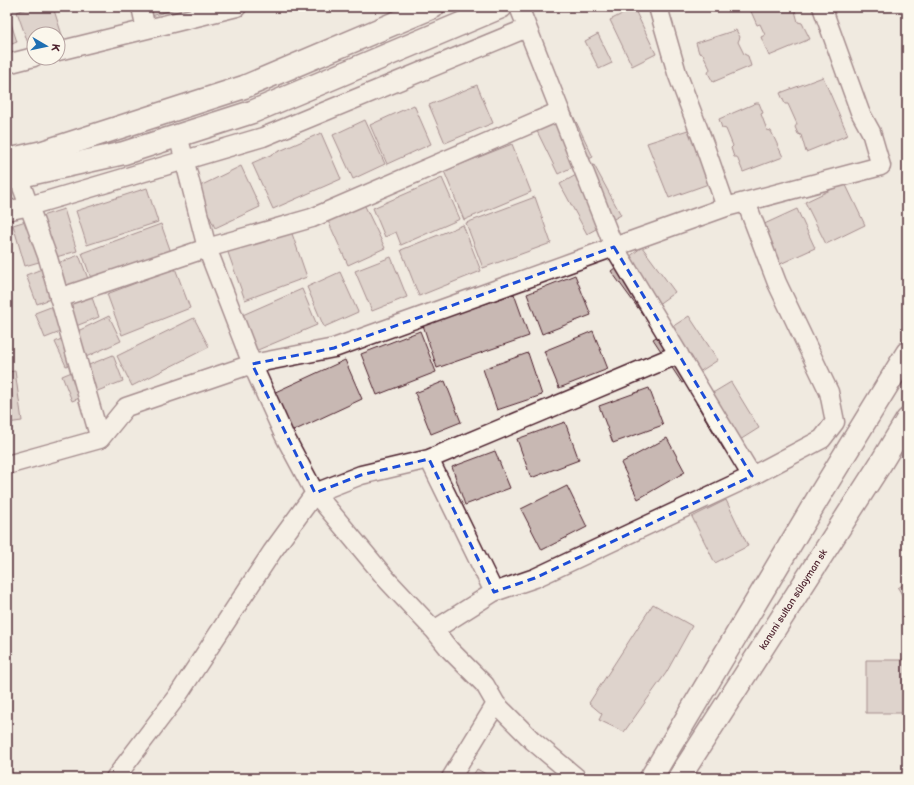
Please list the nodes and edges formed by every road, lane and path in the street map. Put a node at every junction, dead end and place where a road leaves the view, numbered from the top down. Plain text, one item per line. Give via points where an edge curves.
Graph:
1 (141, 7) edge
2 (235, 7) edge
3 (433, 7) edge
4 (501, 7) edge
5 (519, 7) edge
6 (658, 7) edge
7 (822, 7) edge
8 (527, 28) junction
9 (146, 29) junction
10 (66, 49) edge
11 (26, 59) edge
12 (7, 64) edge
13 (560, 111) junction
14 (178, 135) junction
15 (184, 160) junction
16 (9, 167) edge
17 (746, 202) junction
18 (29, 206) junction
19 (726, 208) junction
20 (7, 211) edge
21 (614, 247) junction
22 (207, 248) junction
23 (59, 298) junction
24 (679, 354) junction
25 (907, 354) edge
26 (252, 364) junction
27 (907, 420) edge
28 (100, 439) junction
29 (429, 459) junction
30 (7, 465) edge
31 (752, 476) junction
32 (315, 493) junction
33 (494, 592) junction
34 (434, 630) junction
35 (496, 704) junction
36 (115, 778) edge
37 (451, 778) edge
38 (577, 778) edge
39 (651, 778) edge
40 (678, 778) edge

1 - 9 street
2 - 9 street
3 - 16 main road via 244,87 44,152
4 - 14 main road via 252,112
5 - 8 street
6 - 19 street via 678,73
7 - 17 street via 860,112 871,132 881,166
8 - 13 street
8 - 15 street via 263,137
9 - 10 street
11 - 12 street
13 - 21 street
13 - 22 street via 312,218
14 - 15 street
14 - 16 main road via 124,153
15 - 18 street
15 - 22 street
16 - 18 street
17 - 19 street
17 - 31 street via 777,283 829,392 835,422 822,439
18 - 20 street
18 - 23 street
19 - 21 street
21 - 24 street
21 - 26 street via 334,348
22 - 23 street
22 - 26 street
23 - 28 street
24 - 29 street
24 - 31 street
25 - 39 main road
26 - 28 street via 126,407
26 - 32 street via 284,435
27 - 40 main road, kanuni sultan sülayman sk
28 - 30 street
29 - 32 street via 361,475
29 - 33 street
31 - 33 street via 535,578
32 - 34 street via 388,581
32 - 36 street via 272,552 178,695
33 - 34 street
34 - 35 street via 485,685
35 - 37 street
35 - 38 street via 533,741

